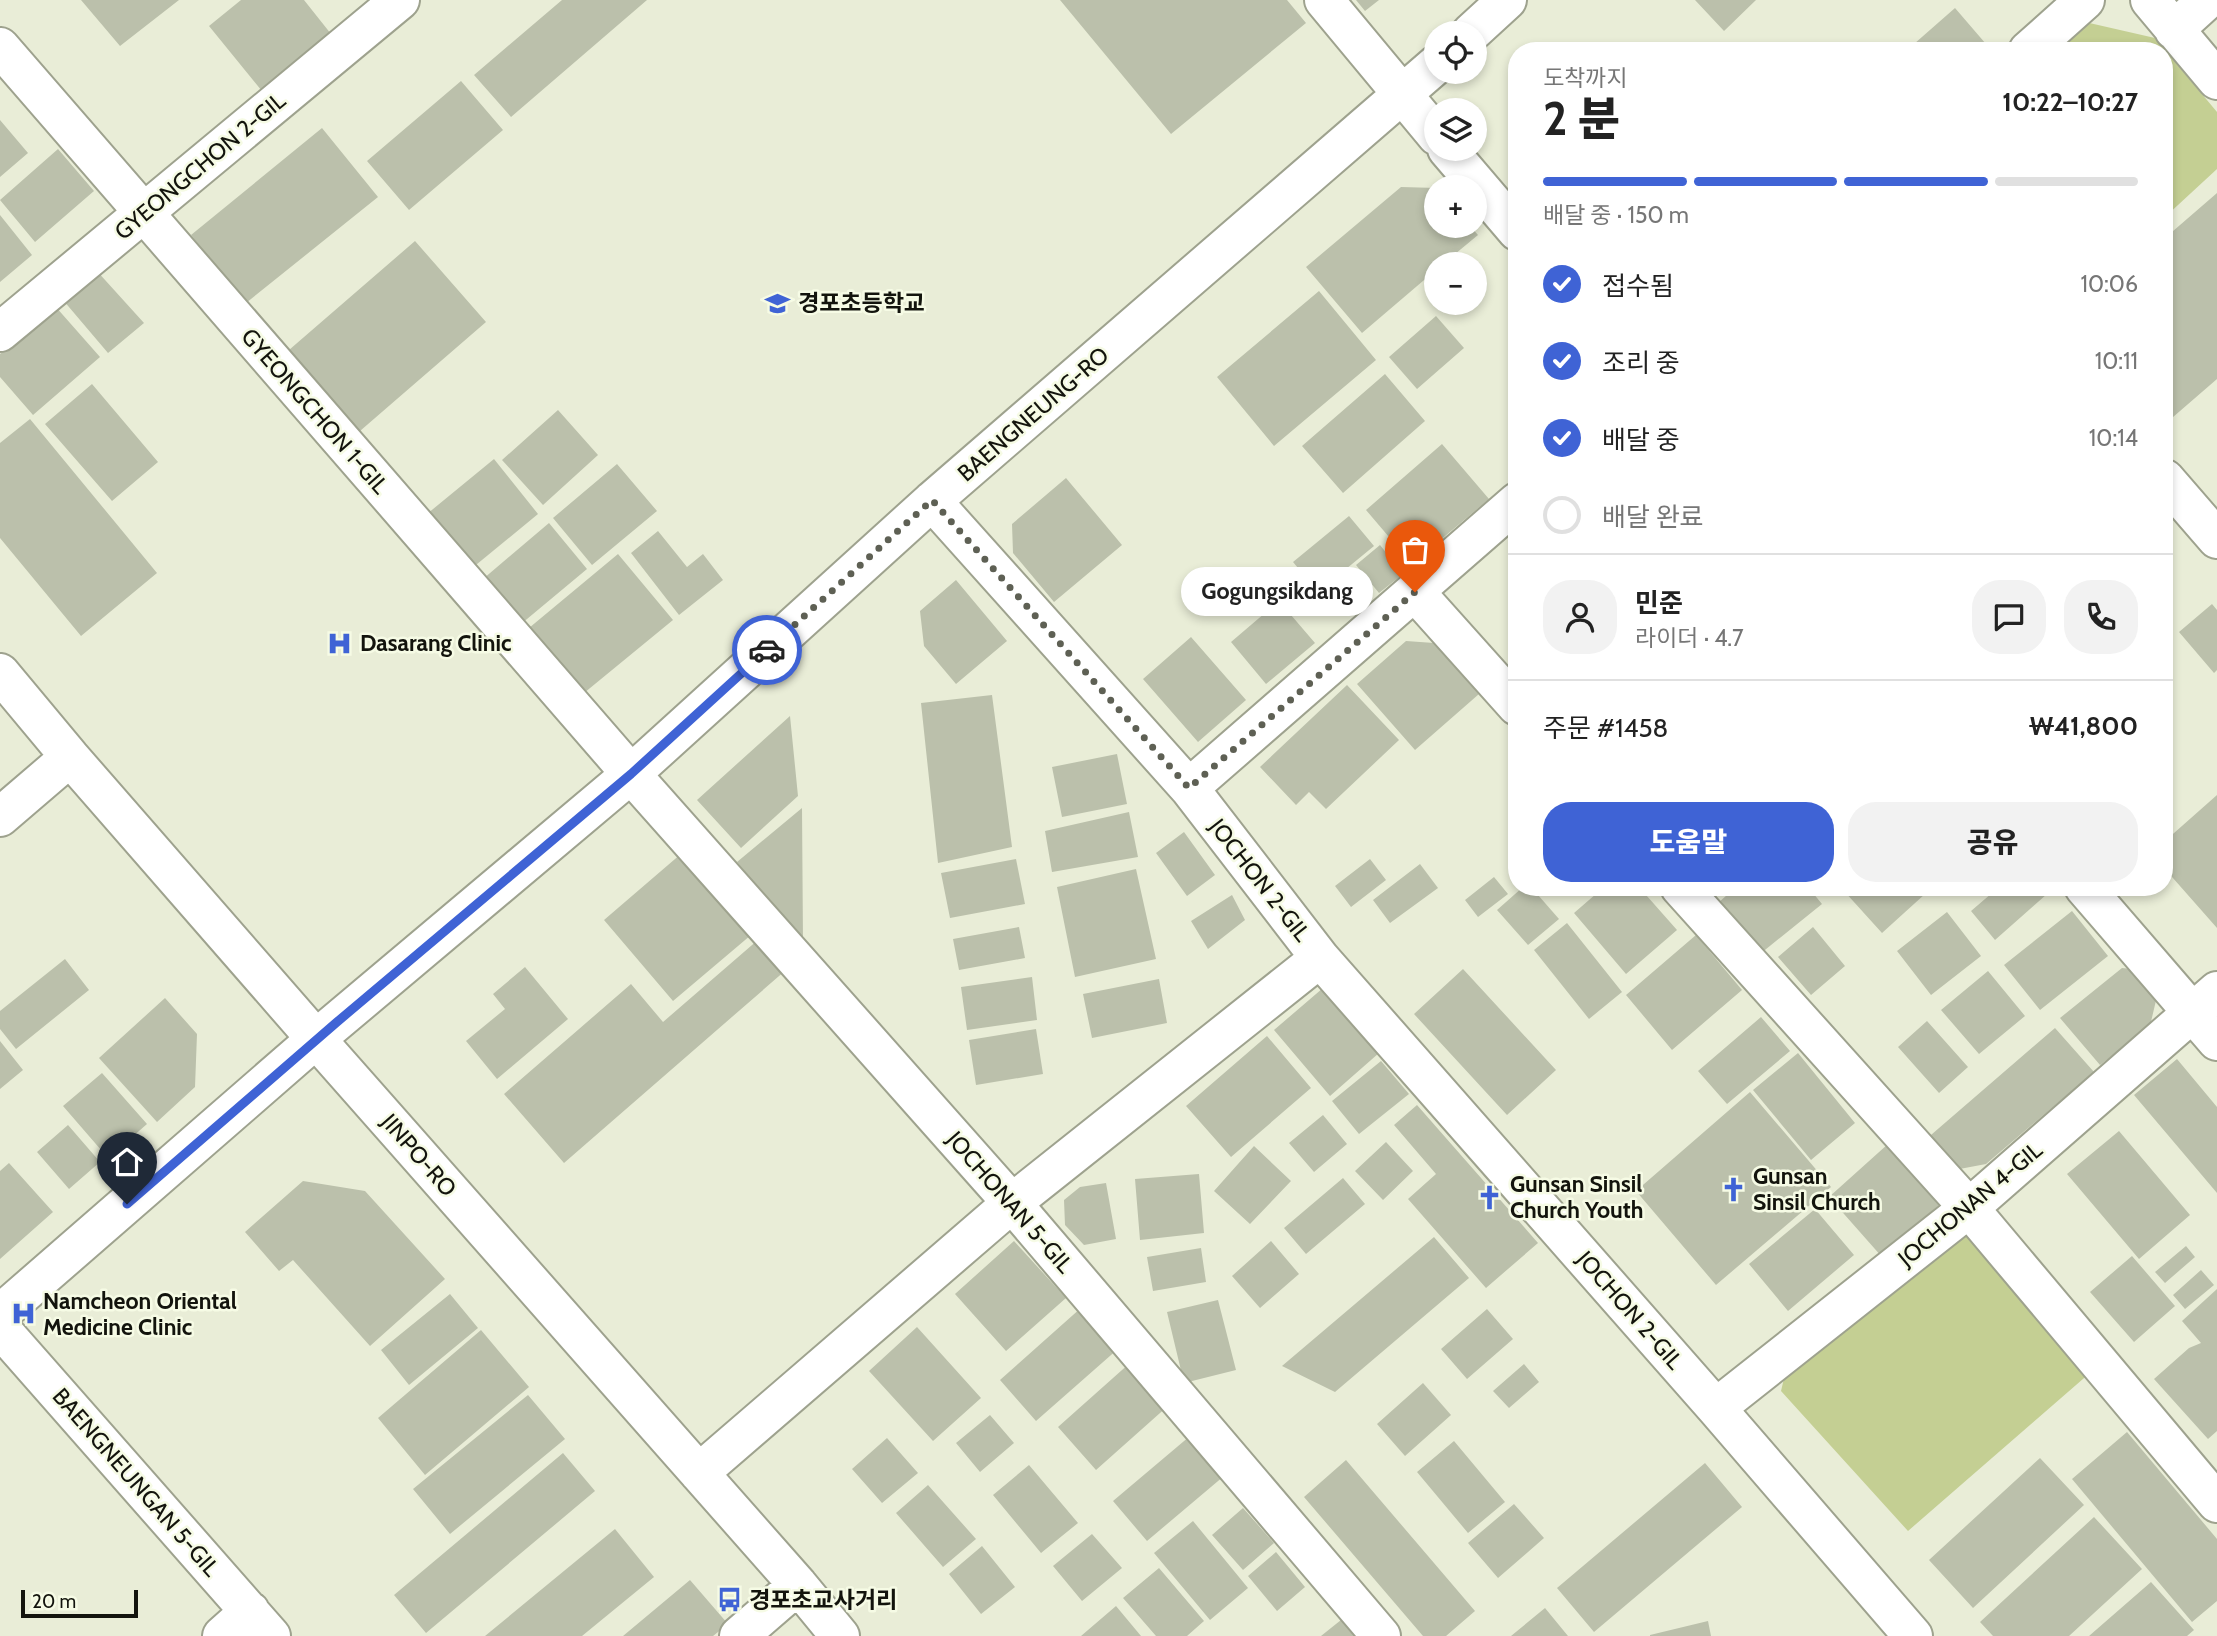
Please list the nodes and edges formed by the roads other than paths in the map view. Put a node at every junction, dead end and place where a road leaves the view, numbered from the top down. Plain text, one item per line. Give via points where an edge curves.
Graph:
1 (400, 0) edge
2 (1324, 0) edge
3 (1507, 0) edge
4 (2085, 0) edge
5 (2150, 0) edge
6 (2207, 0) edge
7 (1484, 21) edge
8 (2174, 30) junction
9 (2038, 42) edge
10 (0, 47) edge
11 (1424, 76) edge
12 (2217, 80) edge
13 (1402, 96) junction
14 (1424, 121) edge
15 (1457, 161) edge
16 (143, 213) junction
17 (1508, 220) edge
18 (0, 332) edge
19 (2173, 488) edge
20 (932, 500) junction
21 (1508, 510) edge
22 (2217, 539) edge
23 (1415, 592) junction
24 (0, 673) edge
25 (1508, 696) edge
26 (70, 757) junction
27 (631, 774) junction
28 (1189, 788) junction
29 (0, 817) edge
30 (1688, 896) edge
31 (2093, 896) edge
32 (1320, 958) junction
33 (2209, 1015) edge
34 (316, 1040) junction
35 (1012, 1203) junction
36 (1969, 1208) junction
37 (0, 1314) edge
38 (0, 1328) edge
39 (1716, 1408) junction
40 (699, 1473) junction
41 (2217, 1503) edge
42 (798, 1585) junction
43 (261, 1624) edge
44 (222, 1636) edge
45 (739, 1636) edge
46 (839, 1636) edge
47 (1381, 1636) edge
48 (1913, 1636) edge

1 - 16 street, GYEONGCHON 2-GIL
2 - 13 street
3 - 7 street
4 - 9 street
5 - 8 street
6 - 8 street
8 - 12 street
10 - 16 street, GYEONGCHON 1-GIL
11 - 13 street, BAENGNEUNG-RO
13 - 14 street
13 - 20 street, BAENGNEUNG-RO
15 - 17 street
16 - 18 street, GYEONGCHON 2-GIL
16 - 27 street, GYEONGCHON 1-GIL
19 - 22 street
20 - 27 street, BAENGNEUNG-RO
20 - 28 street, JOCHON 2-GIL
21 - 23 street
23 - 25 street
23 - 28 street
24 - 26 street, JINPO-RO
26 - 29 street
26 - 34 street, JINPO-RO
27 - 34 street, BAENGNEUNG-RO
27 - 35 street, JOCHONAN 5-GIL
28 - 32 street, JOCHON 2-GIL
30 - 36 street
31 - 33 street
32 - 35 street
32 - 39 street, JOCHON 2-GIL
33 - 36 street, JOCHONAN 4-GIL
34 - 37 street, BAENGNEUNG-RO
34 - 40 street, JINPO-RO
35 - 40 street
35 - 47 street, JOCHONAN 5-GIL
36 - 39 street, JOCHONAN 4-GIL
36 - 41 street
38 - 43 street, BAENGNEUNGAN 5-GIL
39 - 48 street, JOCHON 2-GIL
40 - 42 street, JINPO-RO
42 - 45 street
42 - 46 street, JINPO-RO
43 - 44 street

